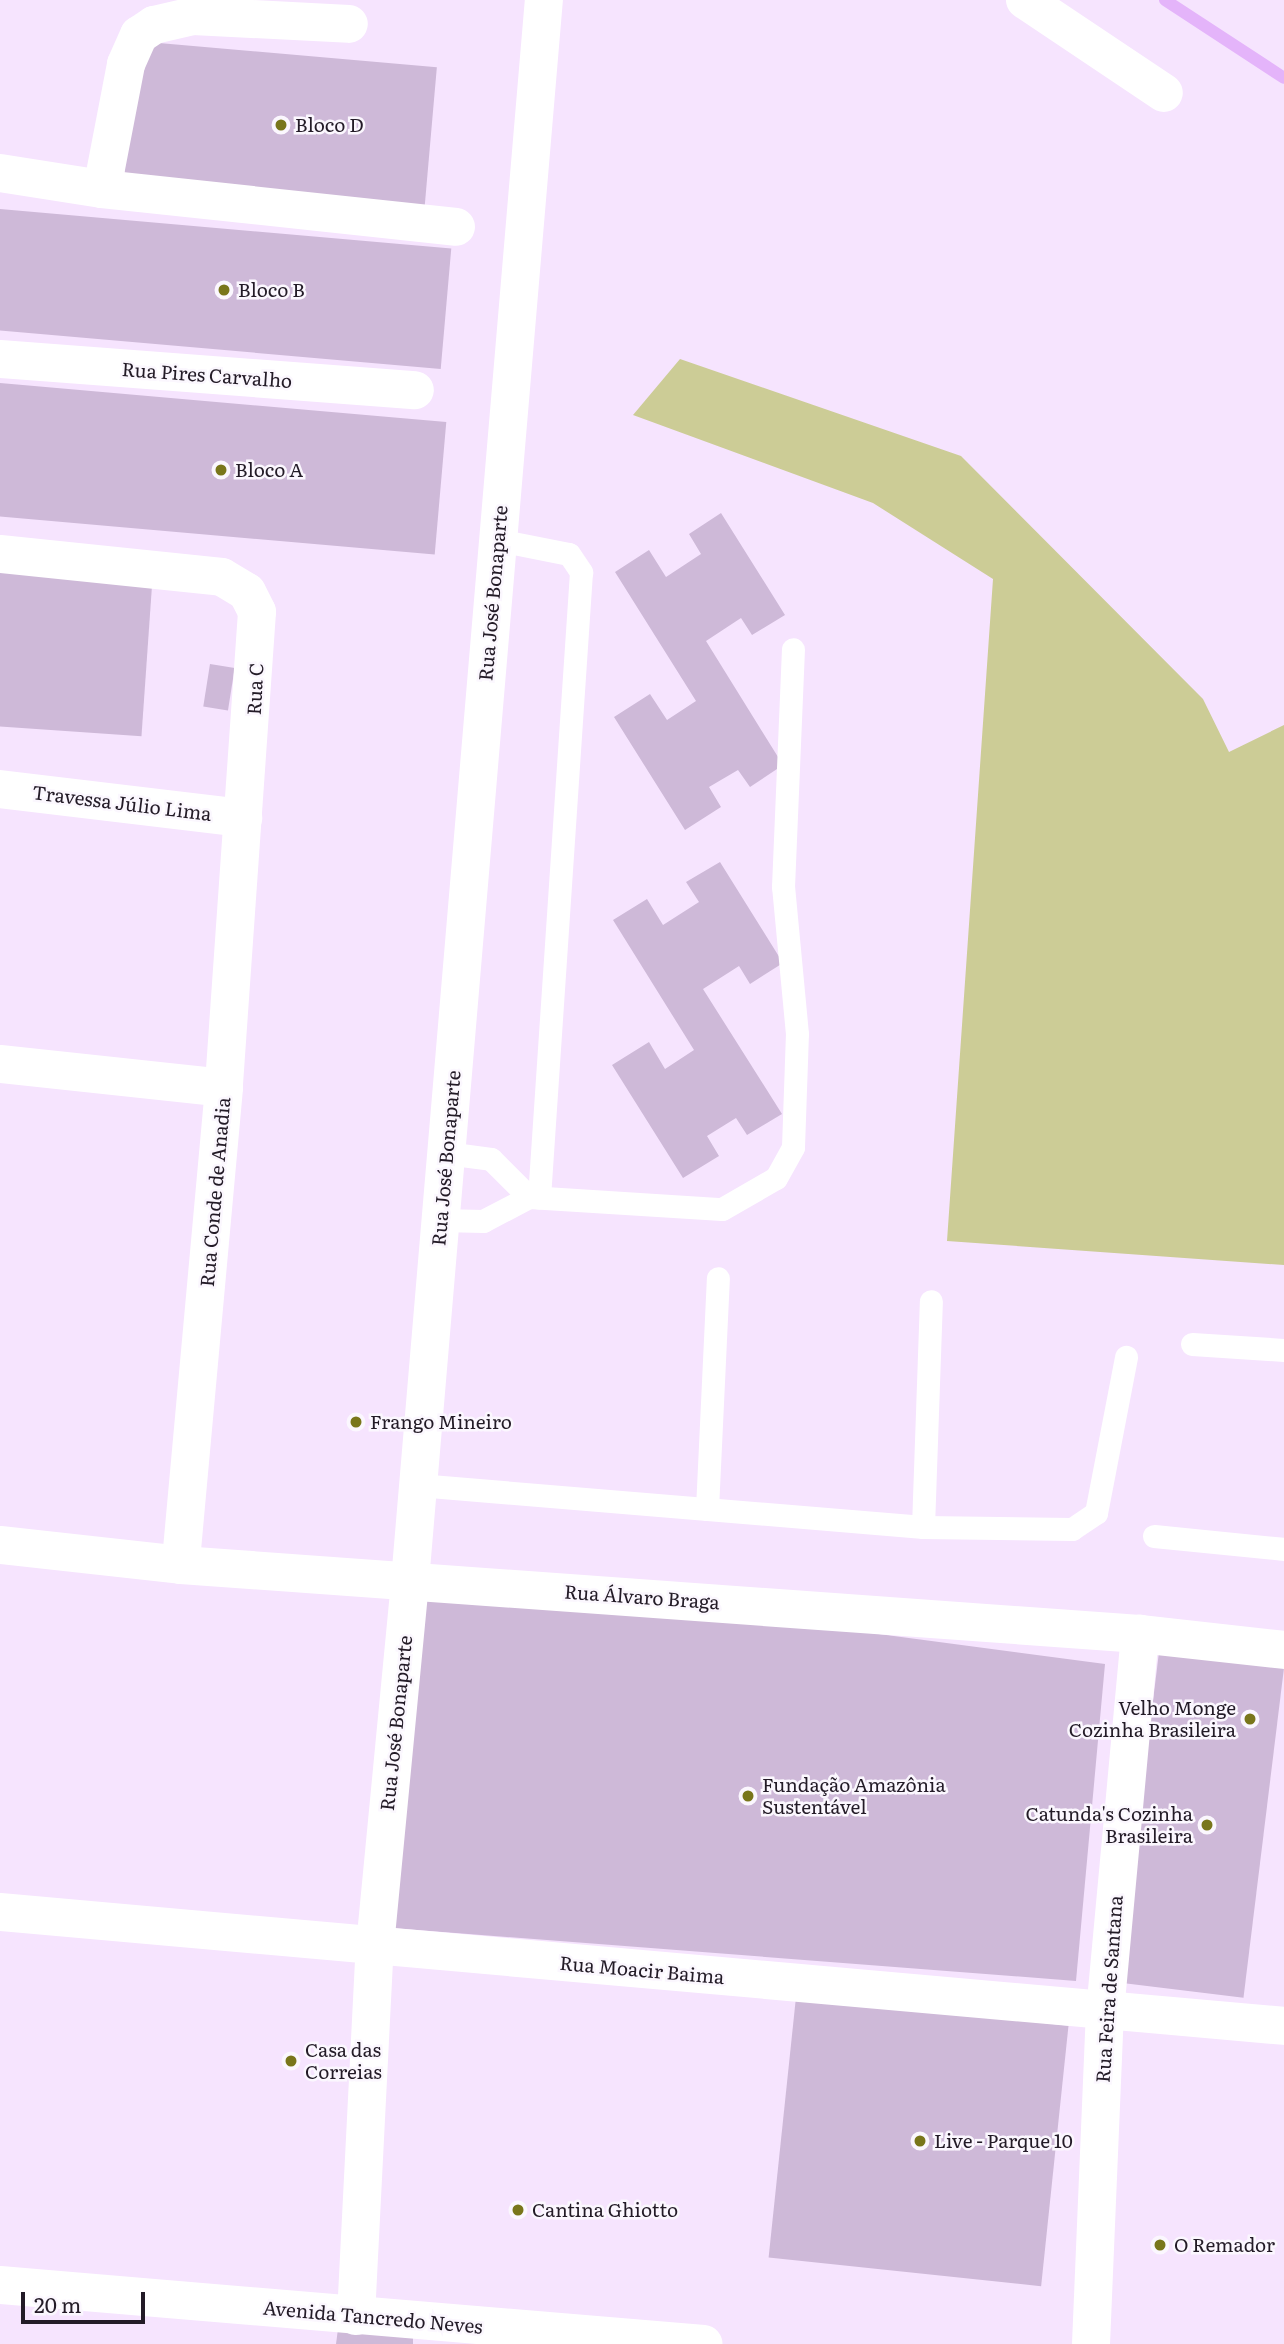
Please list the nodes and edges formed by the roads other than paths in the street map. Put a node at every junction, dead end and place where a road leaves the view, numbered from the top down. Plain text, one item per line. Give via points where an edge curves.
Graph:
1 (544, 0) edge
2 (1025, 0) edge
3 (349, 24) dead end
4 (1164, 93) dead end
5 (0, 173) edge
6 (102, 189) junction
7 (456, 227) dead end
8 (0, 359) edge
9 (415, 390) dead end
10 (498, 540) junction
11 (0, 554) edge
12 (793, 649) dead end
13 (0, 789) edge
14 (243, 818) junction
15 (0, 1064) edge
16 (224, 1087) junction
17 (446, 1153) junction
18 (534, 1197) junction
19 (440, 1220) junction
20 (718, 1278) dead end
21 (931, 1301) dead end
22 (1192, 1344) dead end
23 (1284, 1350) edge
24 (1126, 1357) dead end
25 (418, 1485) junction
26 (707, 1509) junction
27 (923, 1527) junction
28 (1154, 1536) dead end
29 (0, 1545) edge
30 (1284, 1549) edge
31 (181, 1565) junction
32 (410, 1581) junction
33 (1140, 1634) junction
34 (1284, 1650) edge
35 (0, 1912) edge
36 (374, 1946) junction
37 (1105, 2012) junction
38 (1284, 2026) edge
39 (0, 2284) edge
40 (356, 2316) junction
41 (704, 2344) edge
42 (1091, 2344) edge

1 - 10 street, Rua José Bonaparte
2 - 4 street
3 - 6 street via 193,16 154,25 139,35 126,64
5 - 6 street
6 - 7 street
8 - 9 street, Rua Pires Carvalho
10 - 17 street, Rua José Bonaparte
10 - 18 lane via 569,554 581,572
11 - 14 street, Rua C via 222,577 247,592 257,612
12 - 18 lane via 783,887 797,1034 793,1147 776,1178 722,1209
13 - 14 street, Travessa Júlio Lima
14 - 16 street, Rua Conde de Anadia
15 - 16 street
16 - 31 street, Rua Conde de Anadia
17 - 18 lane via 491,1159
17 - 19 street, Rua José Bonaparte
18 - 19 lane via 483,1221
19 - 25 street, Rua José Bonaparte
20 - 26 lane
21 - 27 lane
22 - 23 lane
24 - 27 lane via 1096,1513 1072,1529
25 - 26 lane
25 - 32 street, Rua José Bonaparte
26 - 27 lane
28 - 30 lane
29 - 31 street, Rua Álvaro Braga
31 - 32 street, Rua Álvaro Braga
32 - 33 street, Rua Álvaro Braga
32 - 36 street, Rua José Bonaparte
33 - 34 street, Rua Álvaro Braga
33 - 37 street, Rua Feira de Santana
35 - 36 street, Rua Moacir Baima
36 - 37 street, Rua Moacir Baima
36 - 40 street, Rua José Bonaparte
37 - 38 street, Rua Moacir Baima
37 - 42 street, Rua Feira de Santana
39 - 40 street, Avenida Tancredo Neves
40 - 41 street, Avenida Tancredo Neves

